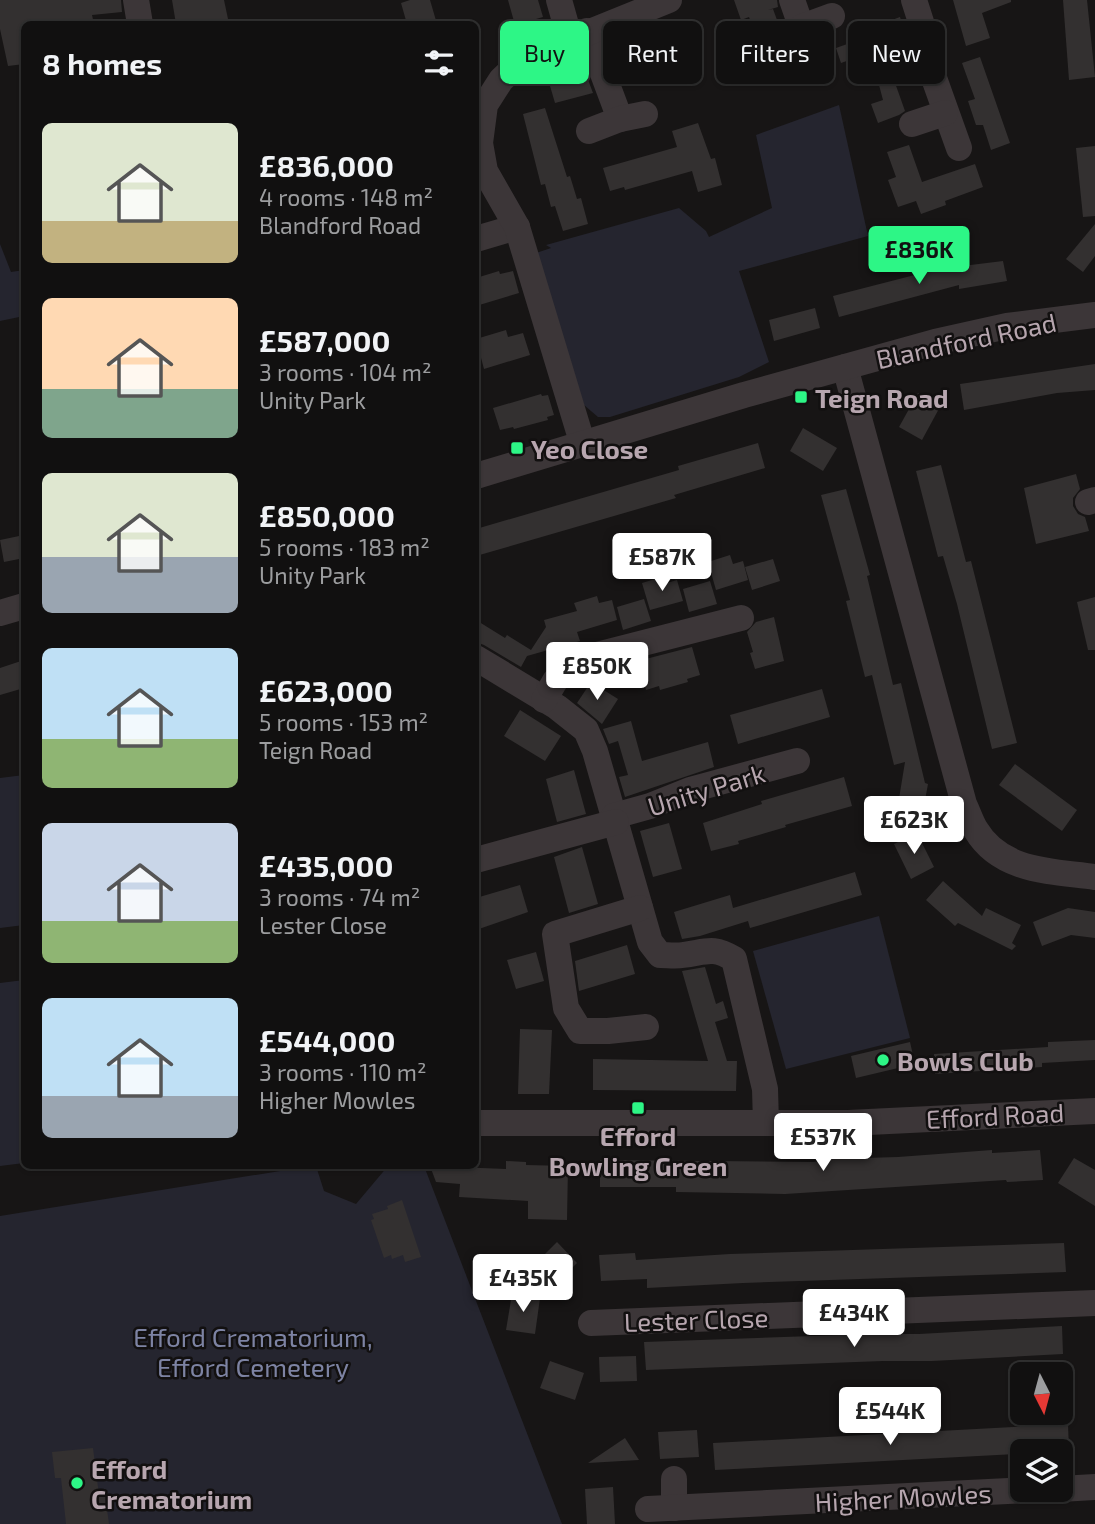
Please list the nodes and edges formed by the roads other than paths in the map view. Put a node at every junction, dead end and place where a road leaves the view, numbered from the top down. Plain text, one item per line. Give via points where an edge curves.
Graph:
1 (136, 0) edge
2 (559, 0) edge
3 (669, 0) edge
4 (792, 0) edge
5 (914, 0) edge
6 (832, 16) dead end
7 (140, 21) edge
8 (571, 21) edge
9 (800, 21) edge
10 (818, 21) edge
11 (589, 31) edge
12 (589, 50) edge
13 (500, 81) edge
14 (481, 104) edge
15 (945, 113) junction
16 (912, 124) dead end
17 (589, 131) dead end
18 (959, 148) dead end
19 (517, 227) junction
20 (479, 238) edge
21 (1095, 315) edge
22 (845, 367) junction
23 (583, 445) junction
24 (479, 475) edge
25 (21, 607) edge
26 (0, 613) edge
27 (741, 618) dead end
28 (479, 660) edge
29 (544, 700) junction
30 (797, 761) dead end
31 (615, 819) junction
32 (479, 859) edge
33 (1095, 877) edge
34 (640, 908) junction
35 (646, 1027) dead end
36 (1095, 1111) edge
37 (479, 1123) edge
38 (766, 1124) junction
39 (1095, 1303) edge
40 (591, 1323) dead end
41 (674, 1479) dead end
42 (1095, 1487) edge
43 (1073, 1488) edge
44 (1010, 1491) edge
45 (674, 1508) junction
46 (648, 1510) dead end

1 - 7 street
2 - 8 street
3 - 11 street
4 - 9 street
5 - 15 street
6 - 10 street
12 - 17 street via 633,117
13 - 14 street
14 - 19 street via 485,171
15 - 16 street
15 - 18 street
19 - 20 street
19 - 23 street
21 - 22 street, Blandford Road via 1007,326
22 - 23 street, Blandford Road
22 - 33 street via 964,804 975,829 989,848 1006,860
23 - 24 street, Blandford Road
25 - 26 street
27 - 29 street via 573,662
28 - 29 street, Unity Park
29 - 31 street, Unity Park via 586,730
30 - 31 street, Unity Park via 690,790
31 - 32 street, Unity Park
31 - 34 street, Unity Park
34 - 35 street via 555,934 566,1008 580,1031
34 - 38 street, Unity Park via 650,942 660,955 682,956 711,949 734,959 765,1089
36 - 38 street, Efford Road
37 - 38 street, Efford Road
39 - 40 street, Lester Close
41 - 45 street
42 - 43 street
44 - 45 street, Higher Mowles
45 - 46 street, Higher Mowles

